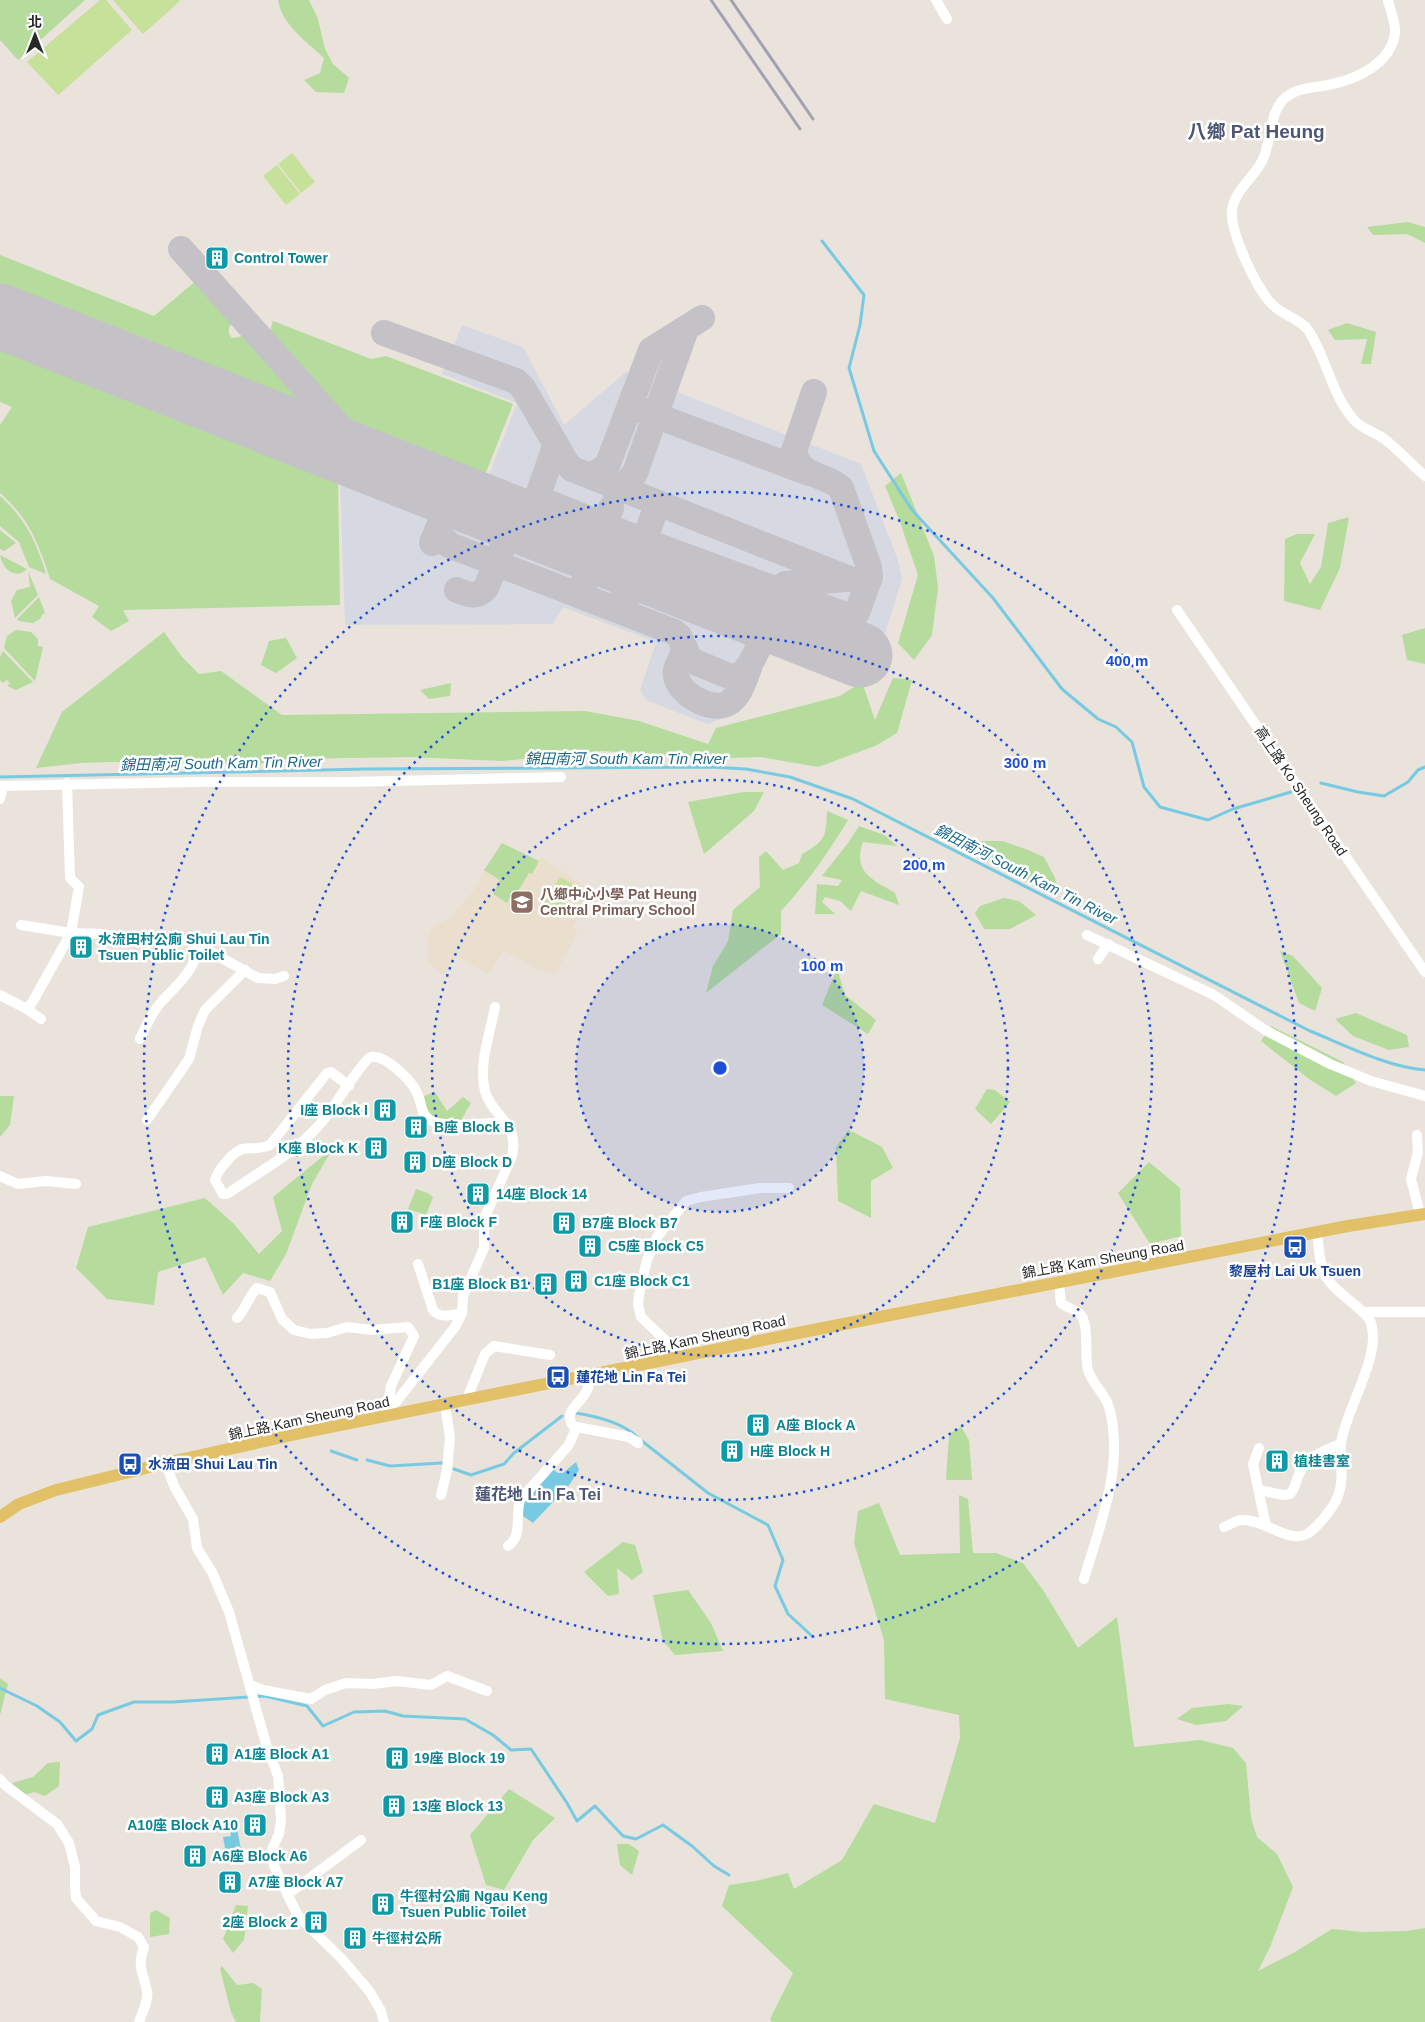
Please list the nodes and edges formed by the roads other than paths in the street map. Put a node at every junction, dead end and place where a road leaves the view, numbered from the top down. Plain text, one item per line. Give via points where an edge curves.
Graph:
1 (936, 0) edge
2 (1388, 0) edge
3 (947, 19) dead end
4 (1425, 476) edge
5 (1177, 610) dead end
6 (561, 777) dead end
7 (67, 783) junction
8 (1, 786) edge
9 (0, 798) edge
10 (21, 925) dead end
11 (71, 933) junction
12 (1087, 935) dead end
13 (1108, 944) junction
14 (200, 946) junction
15 (1098, 959) dead end
16 (245, 970) junction
17 (1425, 972) edge
18 (284, 976) dead end
19 (0, 995) edge
20 (495, 1008) dead end
21 (26, 1009) junction
22 (41, 1019) dead end
23 (140, 1039) dead end
24 (349, 1086) junction
25 (1425, 1096) edge
26 (147, 1120) dead end
27 (505, 1122) junction
28 (1417, 1135) dead end
29 (0, 1176) edge
30 (76, 1184) dead end
31 (789, 1188) dead end
32 (1423, 1214) edge
33 (1317, 1233) junction
34 (418, 1264) dead end
35 (1059, 1283) junction
36 (1363, 1312) junction
37 (1425, 1312) edge
38 (462, 1313) junction
39 (237, 1318) dead end
40 (550, 1355) dead end
41 (683, 1357) junction
42 (588, 1376) junction
43 (466, 1401) junction
44 (445, 1405) junction
45 (387, 1412) junction
46 (575, 1429) junction
47 (638, 1443) dead end
48 (1341, 1444) junction
49 (1259, 1448) dead end
50 (166, 1463) junction
51 (1259, 1490) junction
52 (441, 1496) dead end
53 (0, 1517) edge
54 (1266, 1526) junction
55 (1224, 1527) dead end
56 (508, 1546) dead end
57 (1084, 1579) dead end
58 (487, 1691) dead end
59 (252, 1692) junction
60 (0, 1779) edge
61 (360, 1840) dead end
62 (288, 1894) junction
63 (139, 2022) edge
64 (384, 2022) edge

1 - 3 street
2 - 4 street via 1396,31 1383,59 1346,81 1291,92 1283,100 1277,110 1264,159 1235,200 1232,222 1265,298 1307,329 1336,394 1355,422 1383,438
5 - 17 street, 高上路 Ko Sheung Road
6 - 7 street
7 - 8 street
7 - 11 street via 70,878 78,887
8 - 9 street
10 - 11 street
11 - 14 street via 153,942 183,939
11 - 21 street
12 - 13 street
13 - 15 street
13 - 25 street via 1214,995 1265,1030 1330,1064 1371,1082
14 - 16 street
14 - 23 street via 185,979 150,1018
16 - 18 street via 258,978
16 - 26 street via 205,1010 189,1059
19 - 21 street
20 - 27 street via 483,1075 489,1101
21 - 22 street
24 - 24 street via 332,1072 327,1072 270,1145 237,1152 218,1172 215,1180 223,1194 305,1140
24 - 27 street via 364,1061 379,1057 389,1062 412,1085 426,1117 431,1120 444,1124
27 - 38 street via 515,1145 484,1219 484,1248 463,1296
28 - 32 street via 1418,1152 1411,1179
29 - 30 street via 18,1184 46,1181
31 - 41 street via 760,1188 686,1201 657,1237 647,1260 638,1305 641,1316
32 - 33 main road, 錦上路 Kam Sheung Road
33 - 35 main road, 錦上路 Kam Sheung Road
33 - 36 street via 1327,1278 1342,1296
34 - 38 street via 436,1315
35 - 41 main road, 錦上路 Kam Sheung Road
35 - 57 street via 1061,1302 1084,1320 1087,1366 1107,1401 1112,1422 1112,1475
36 - 37 street
36 - 48 street via 1371,1323 1372,1346
38 - 45 street via 455,1327
39 - 45 street via 251,1294 262,1288 270,1292 282,1319 294,1330 327,1334 347,1327 372,1330 408,1327 414,1336 390,1386
40 - 43 street via 494,1346 485,1354
41 - 42 main road, 錦上路 Kam Sheung Road
42 - 43 main road, 錦上路 Kam Sheung Road
42 - 46 street via 587,1390 570,1414 570,1422
43 - 44 main road, 錦上路 Kam Sheung Road
44 - 45 main road, 錦上路 Kam Sheung Road
44 - 52 street via 450,1437
45 - 50 main road, 錦上路 Kam Sheung Road
46 - 47 street via 580,1426 629,1437
46 - 56 street via 568,1446 520,1500 516,1534
48 - 51 street via 1308,1462 1290,1494
48 - 54 street via 1342,1482 1327,1515 1308,1534 1300,1536 1289,1536
49 - 51 street via 1253,1464
50 - 53 main road, 錦上路 Kam Sheung Road via 56,1490 19,1504
50 - 59 street via 174,1486 193,1519 198,1548 229,1612
51 - 54 street
54 - 55 street via 1244,1520
58 - 59 street via 447,1676 431,1685 397,1681 346,1683 311,1698 263,1690
59 - 62 street via 278,1776 280,1834 272,1849 274,1866
60 - 63 street via 57,1824 69,1843 75,1867 76,1898 96,1920 120,1927 138,1937 144,1947 139,1960 148,1992
61 - 62 street
62 - 64 street via 298,1916 370,1992

